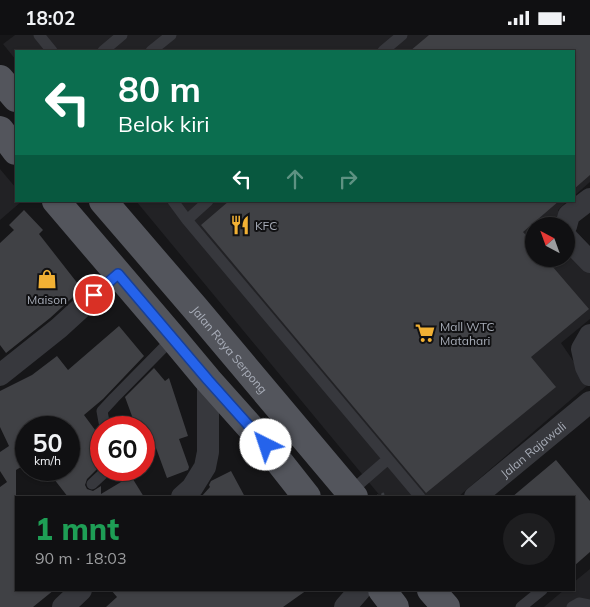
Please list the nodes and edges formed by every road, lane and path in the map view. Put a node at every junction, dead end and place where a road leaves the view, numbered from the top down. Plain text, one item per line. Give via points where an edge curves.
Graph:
1 (39, 35) edge
2 (122, 35) edge
3 (171, 35) edge
4 (402, 35) edge
5 (51, 50) edge
6 (104, 50) edge
7 (152, 50) edge
8 (384, 50) edge
9 (0, 79) edge
10 (15, 97) edge
11 (0, 130) edge
12 (15, 150) edge
13 (590, 199) edge
14 (57, 202) edge
15 (104, 202) edge
16 (174, 202) edge
17 (207, 202) edge
18 (568, 217) edge
19 (187, 220) junction
20 (575, 246) edge
21 (590, 262) edge
22 (118, 274) junction
23 (590, 335) edge
24 (173, 338) junction
25 (0, 375) edge
26 (590, 375) edge
27 (208, 380) junction
28 (590, 402) edge
29 (103, 416) edge
30 (388, 459) junction
31 (94, 481) edge
32 (92, 483) dead end
33 (183, 496) edge
34 (306, 496) edge
35 (360, 496) edge
36 (384, 496) edge
37 (419, 496) edge
38 (476, 496) edge
39 (81, 591) edge
40 (359, 591) edge
41 (383, 591) edge
42 (432, 591) edge
43 (541, 591) edge
44 (590, 605) edge
45 (63, 607) edge
46 (345, 607) edge
47 (395, 607) edge
48 (446, 607) edge
49 (521, 607) edge
50 (572, 607) edge

1 - 5 lane
2 - 6 lane
3 - 7 lane
4 - 8 lane
9 - 10 main road
11 - 12 main road
13 - 18 street
14 - 22 main road
15 - 35 main road, Jalan Raya Serpong
16 - 19 lane
17 - 19 lane
19 - 30 lane
20 - 21 street
22 - 24 main road
22 - 25 street via 59,328
23 - 26 street via 582,349
24 - 27 main road
24 - 29 lane via 102,411
27 - 33 street via 205,467
27 - 34 main road
28 - 38 street, Jalan Rajawali
30 - 35 lane
30 - 37 lane
31 - 32 lane
35 - 36 path via 382,493
39 - 45 street
40 - 46 street
41 - 47 main road
42 - 48 main road
43 - 49 lane
44 - 50 lane via 579,603

